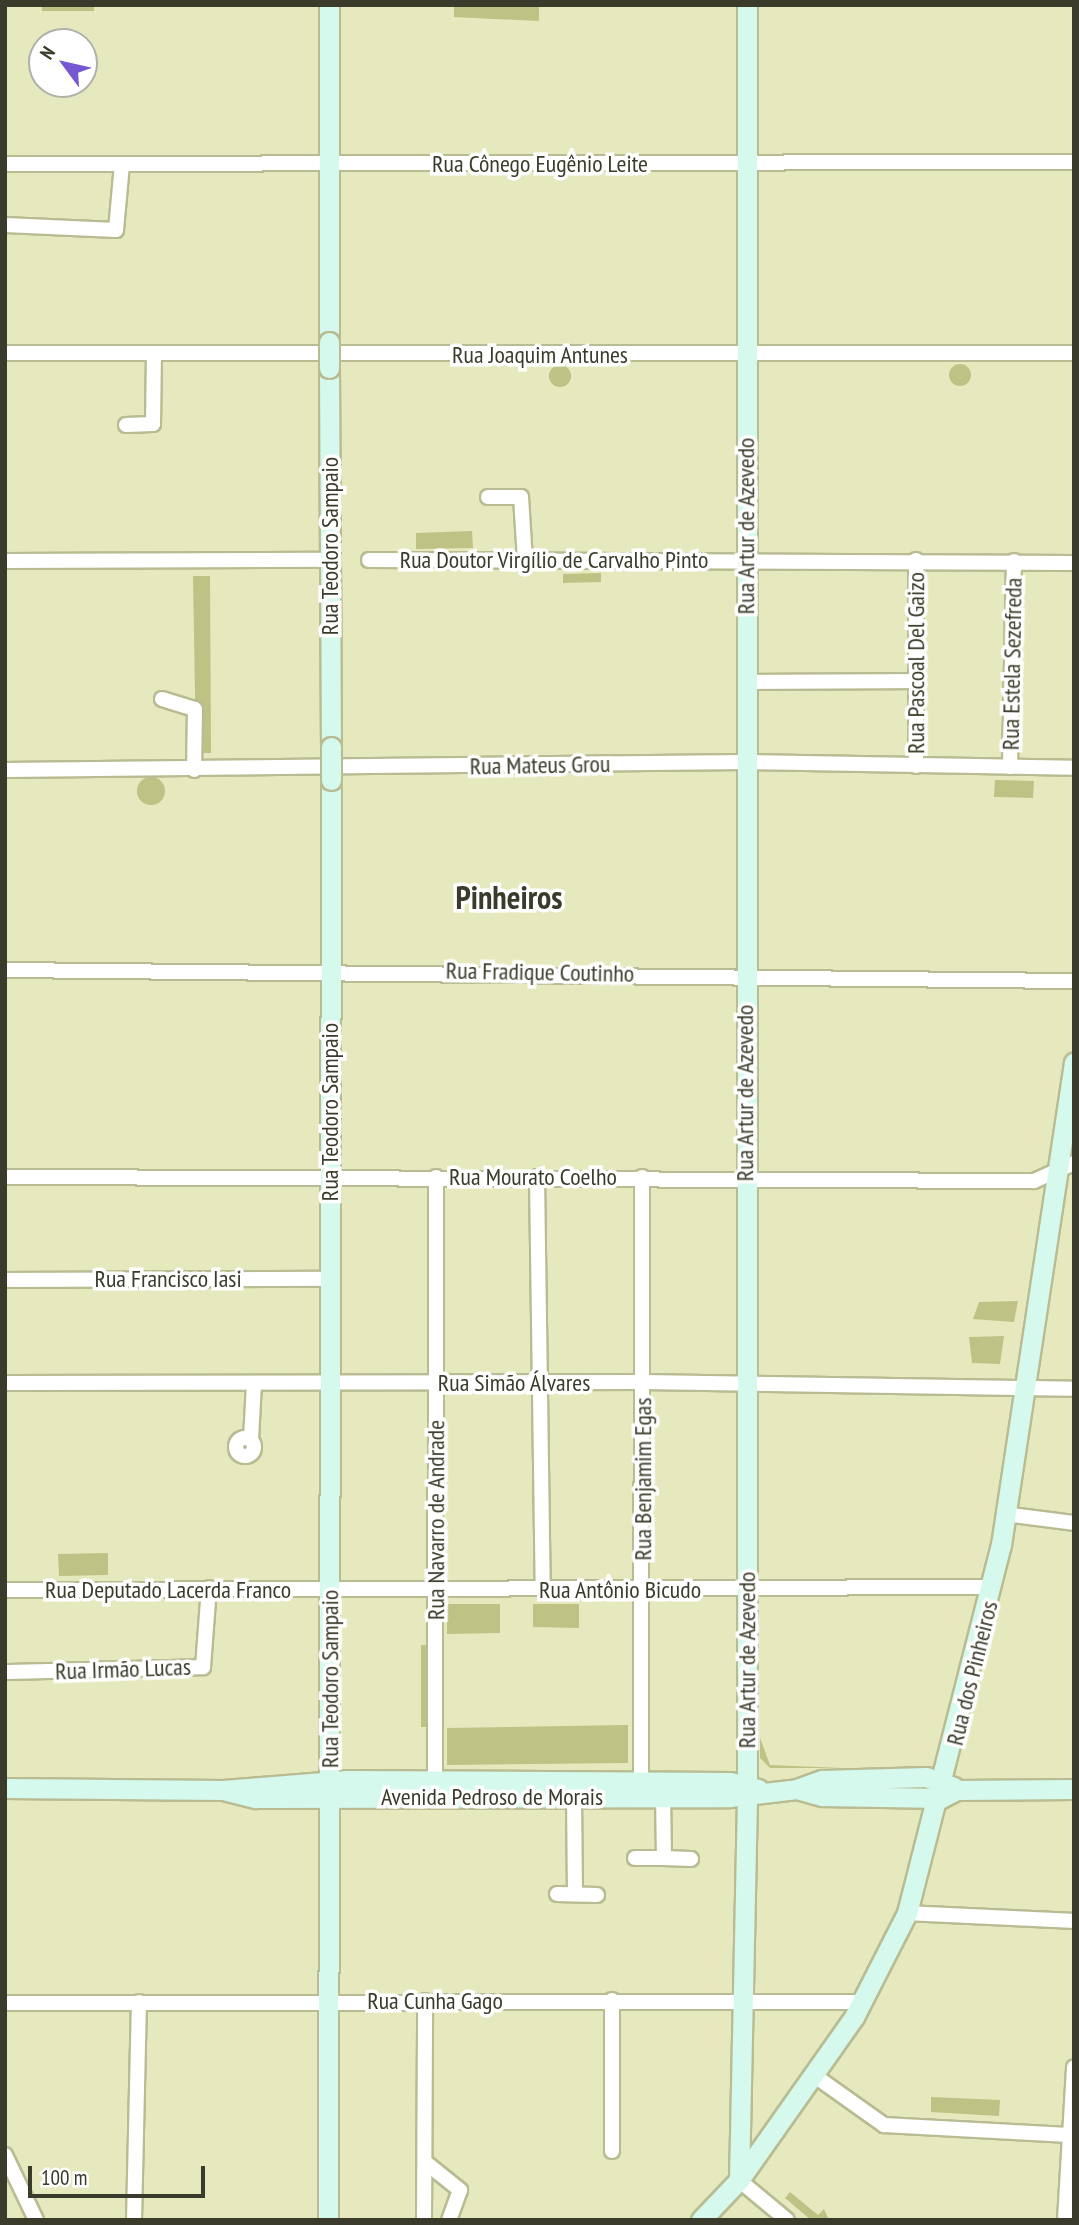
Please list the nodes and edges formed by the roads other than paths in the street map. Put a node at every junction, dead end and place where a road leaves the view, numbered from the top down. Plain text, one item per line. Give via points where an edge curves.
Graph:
1 (329, 5) edge
2 (747, 5) edge
3 (1074, 162) edge
4 (746, 163) junction
5 (5, 164) edge
6 (122, 164) junction
7 (329, 164) junction
8 (5, 225) edge
9 (5, 353) edge
10 (1074, 353) edge
11 (154, 354) junction
12 (746, 355) junction
13 (126, 425) dead end
14 (488, 497) dead end
15 (746, 559) junction
16 (330, 560) junction
17 (369, 560) dead end
18 (916, 560) junction
19 (5, 561) edge
20 (525, 561) junction
21 (1014, 561) junction
22 (1074, 563) edge
23 (917, 681) junction
24 (746, 682) junction
25 (162, 699) dead end
26 (746, 762) junction
27 (916, 766) junction
28 (1010, 767) junction
29 (1074, 768) edge
30 (5, 770) edge
31 (194, 770) junction
32 (330, 969) junction
33 (5, 970) edge
34 (745, 975) junction
35 (1074, 981) edge
36 (1074, 1062) edge
37 (1066, 1167) edge
38 (5, 1177) edge
39 (330, 1177) junction
40 (436, 1177) junction
41 (537, 1177) junction
42 (642, 1177) junction
43 (746, 1177) junction
44 (330, 1279) junction
45 (5, 1280) edge
46 (643, 1382) junction
47 (5, 1383) edge
48 (747, 1383) junction
49 (254, 1384) junction
50 (330, 1384) junction
51 (436, 1384) junction
52 (538, 1384) junction
53 (1023, 1385) junction
54 (1074, 1389) edge
55 (251, 1439) dead end
56 (1004, 1514) junction
57 (1074, 1523) edge
58 (993, 1587) junction
59 (209, 1588) junction
60 (642, 1589) junction
61 (5, 1590) edge
62 (330, 1590) junction
63 (436, 1590) junction
64 (543, 1590) junction
65 (747, 1590) junction
66 (5, 1672) edge
67 (435, 1780) junction
68 (641, 1780) junction
69 (5, 1788) edge
70 (330, 1788) junction
71 (948, 1789) junction
72 (1074, 1789) edge
73 (751, 1790) junction
74 (574, 1797) junction
75 (663, 1797) junction
76 (635, 1858) dead end
77 (664, 1858) junction
78 (691, 1859) dead end
79 (557, 1894) dead end
80 (575, 1894) junction
81 (597, 1895) dead end
82 (907, 1913) junction
83 (1074, 1921) edge
84 (612, 2000) junction
85 (744, 2000) junction
86 (425, 2001) junction
87 (139, 2002) junction
88 (329, 2002) junction
89 (864, 2002) junction
90 (5, 2003) edge
91 (1074, 2067) edge
92 (815, 2076) junction
93 (741, 2113) junction
94 (775, 2132) junction
95 (1069, 2135) junction
96 (612, 2151) dead end
97 (5, 2155) edge
98 (425, 2162) junction
99 (739, 2180) junction
100 (36, 2220) edge
101 (134, 2220) edge
102 (328, 2220) edge
103 (424, 2220) edge
104 (449, 2220) edge
105 (701, 2220) edge
106 (788, 2220) edge
107 (1065, 2220) edge

1 - 7 main road, Rua Teodoro Sampaio
2 - 4 main road, Rua Artur de Azevedo
3 - 4 street, Rua Cônego Eugênio Leite
4 - 7 street, Rua Cônego Eugênio Leite
4 - 12 main road, Rua Artur de Azevedo
5 - 6 street, Rua Cônego Eugênio Leite
6 - 7 street, Rua Cônego Eugênio Leite
6 - 8 street via 116,230
7 - 16 main road, Rua Teodoro Sampaio, bridge
9 - 11 street, Rua Joaquim Antunes
10 - 12 street, Rua Joaquim Antunes
11 - 12 street, Rua Joaquim Antunes
11 - 13 street via 153,424
12 - 15 main road, Rua Artur de Azevedo
14 - 20 street via 522,498
15 - 18 street, Rua Doutor Virgílio de Carvalho Pinto
15 - 20 street, Rua Doutor Virgílio de Carvalho Pinto
15 - 24 main road, Rua Artur de Azevedo
16 - 19 street
16 - 32 main road, Rua Teodoro Sampaio, bridge
17 - 20 street, Rua Doutor Virgílio de Carvalho Pinto
18 - 21 street, Rua Doutor Virgílio de Carvalho Pinto
18 - 23 street, Rua Pascoal Del Gaizo
21 - 22 street, Rua Doutor Virgílio de Carvalho Pinto
21 - 28 street, Rua Estela Sezefreda
23 - 24 street
23 - 27 street, Rua Pascoal Del Gaizo
24 - 26 main road, Rua Artur de Azevedo
25 - 31 street via 195,709
26 - 27 street, Rua Mateus Grou
26 - 31 street, Rua Mateus Grou
26 - 34 main road, Rua Artur de Azevedo
27 - 28 street, Rua Mateus Grou
28 - 29 street, Rua Mateus Grou
30 - 31 street, Rua Mateus Grou
32 - 33 street, Rua Fradique Coutinho
32 - 34 street, Rua Fradique Coutinho
32 - 39 main road, Rua Teodoro Sampaio
34 - 35 street, Rua Fradique Coutinho
34 - 43 main road, Rua Artur de Azevedo
36 - 37 main road, Rua dos Pinheiros
37 - 43 street, Rua Mourato Coelho via 1034,1181
37 - 53 main road, Rua dos Pinheiros
38 - 39 street, Rua Mourato Coelho
39 - 40 street, Rua Mourato Coelho
39 - 44 main road, Rua Teodoro Sampaio
40 - 41 street, Rua Mourato Coelho
40 - 51 street, Rua Navarro de Andrade
41 - 42 street, Rua Mourato Coelho
41 - 52 street
42 - 43 street, Rua Mourato Coelho
42 - 46 street, Rua Benjamim Egas
43 - 48 main road, Rua Artur de Azevedo
44 - 45 street, Rua Francisco Iasi
44 - 50 main road, Rua Teodoro Sampaio
46 - 48 street, Rua Simão Álvares
46 - 52 street, Rua Simão Álvares
46 - 60 street, Rua Benjamim Egas
47 - 49 street, Rua Simão Álvares
48 - 53 street, Rua Simão Álvares
48 - 65 main road, Rua Artur de Azevedo
49 - 50 street, Rua Simão Álvares
49 - 55 street
50 - 51 street, Rua Simão Álvares
50 - 62 main road, Rua Teodoro Sampaio
51 - 52 street, Rua Simão Álvares
51 - 63 street, Rua Navarro de Andrade
52 - 64 street
53 - 54 street, Rua Simão Álvares
53 - 56 main road, Rua dos Pinheiros
56 - 57 street
56 - 58 main road, Rua dos Pinheiros
58 - 65 street, Rua Antônio Bicudo
58 - 71 main road, Rua dos Pinheiros
59 - 61 street, Rua Deputado Lacerda Franco
59 - 62 street, Rua Deputado Lacerda Franco
59 - 66 street, Rua Irmão Lucas via 202,1667
60 - 64 street, Rua Antônio Bicudo
60 - 65 street, Rua Antônio Bicudo
60 - 68 street, Rua Benjamim Egas
62 - 63 street, Rua Antônio Bicudo
62 - 70 main road, Rua Teodoro Sampaio
63 - 64 street, Rua Antônio Bicudo
63 - 67 street, Rua Navarro de Andrade
65 - 73 main road, Rua Artur de Azevedo
67 - 68 main road, Avenida Pedroso de Morais
67 - 70 main road, Avenida Pedroso de Morais
68 - 73 main road, Avenida Pedroso de Morais
69 - 70 main road, Avenida Pedroso de Morais
70 - 74 main road, Avenida Pedroso de Morais
70 - 88 main road, Rua Teodoro Sampaio
71 - 72 main road, Avenida Pedroso de Morais
71 - 73 main road, Avenida Pedroso de Morais via 821,1796 797,1789
71 - 82 main road, Rua dos Pinheiros
73 - 75 main road, Avenida Pedroso de Morais
73 - 85 main road, Rua Artur de Azevedo
74 - 75 main road, Avenida Pedroso de Morais
74 - 80 street
75 - 77 street
76 - 77 street
77 - 78 street
79 - 80 street
80 - 81 street
82 - 83 street
82 - 89 main road, Rua dos Pinheiros
84 - 85 street, Rua Cunha Gago
84 - 86 street, Rua Cunha Gago
84 - 96 street
85 - 89 street, Rua Cunha Gago
85 - 93 main road, Rua Artur de Azevedo
86 - 88 street, Rua Cunha Gago
86 - 98 street
87 - 88 street, Rua Cunha Gago
87 - 90 street, Rua Cunha Gago
87 - 101 street
88 - 102 main road, Rua Teodoro Sampaio
89 - 92 main road, Rua dos Pinheiros
91 - 95 street
92 - 94 main road, Rua dos Pinheiros
92 - 95 street via 884,2125
93 - 94 main road via 752,2128
93 - 99 main road, Rua Artur de Azevedo
94 - 99 main road, Rua dos Pinheiros
95 - 107 street
97 - 100 street
98 - 103 street
98 - 104 street via 460,2190
99 - 105 main road, Rua dos Pinheiros
99 - 106 street

